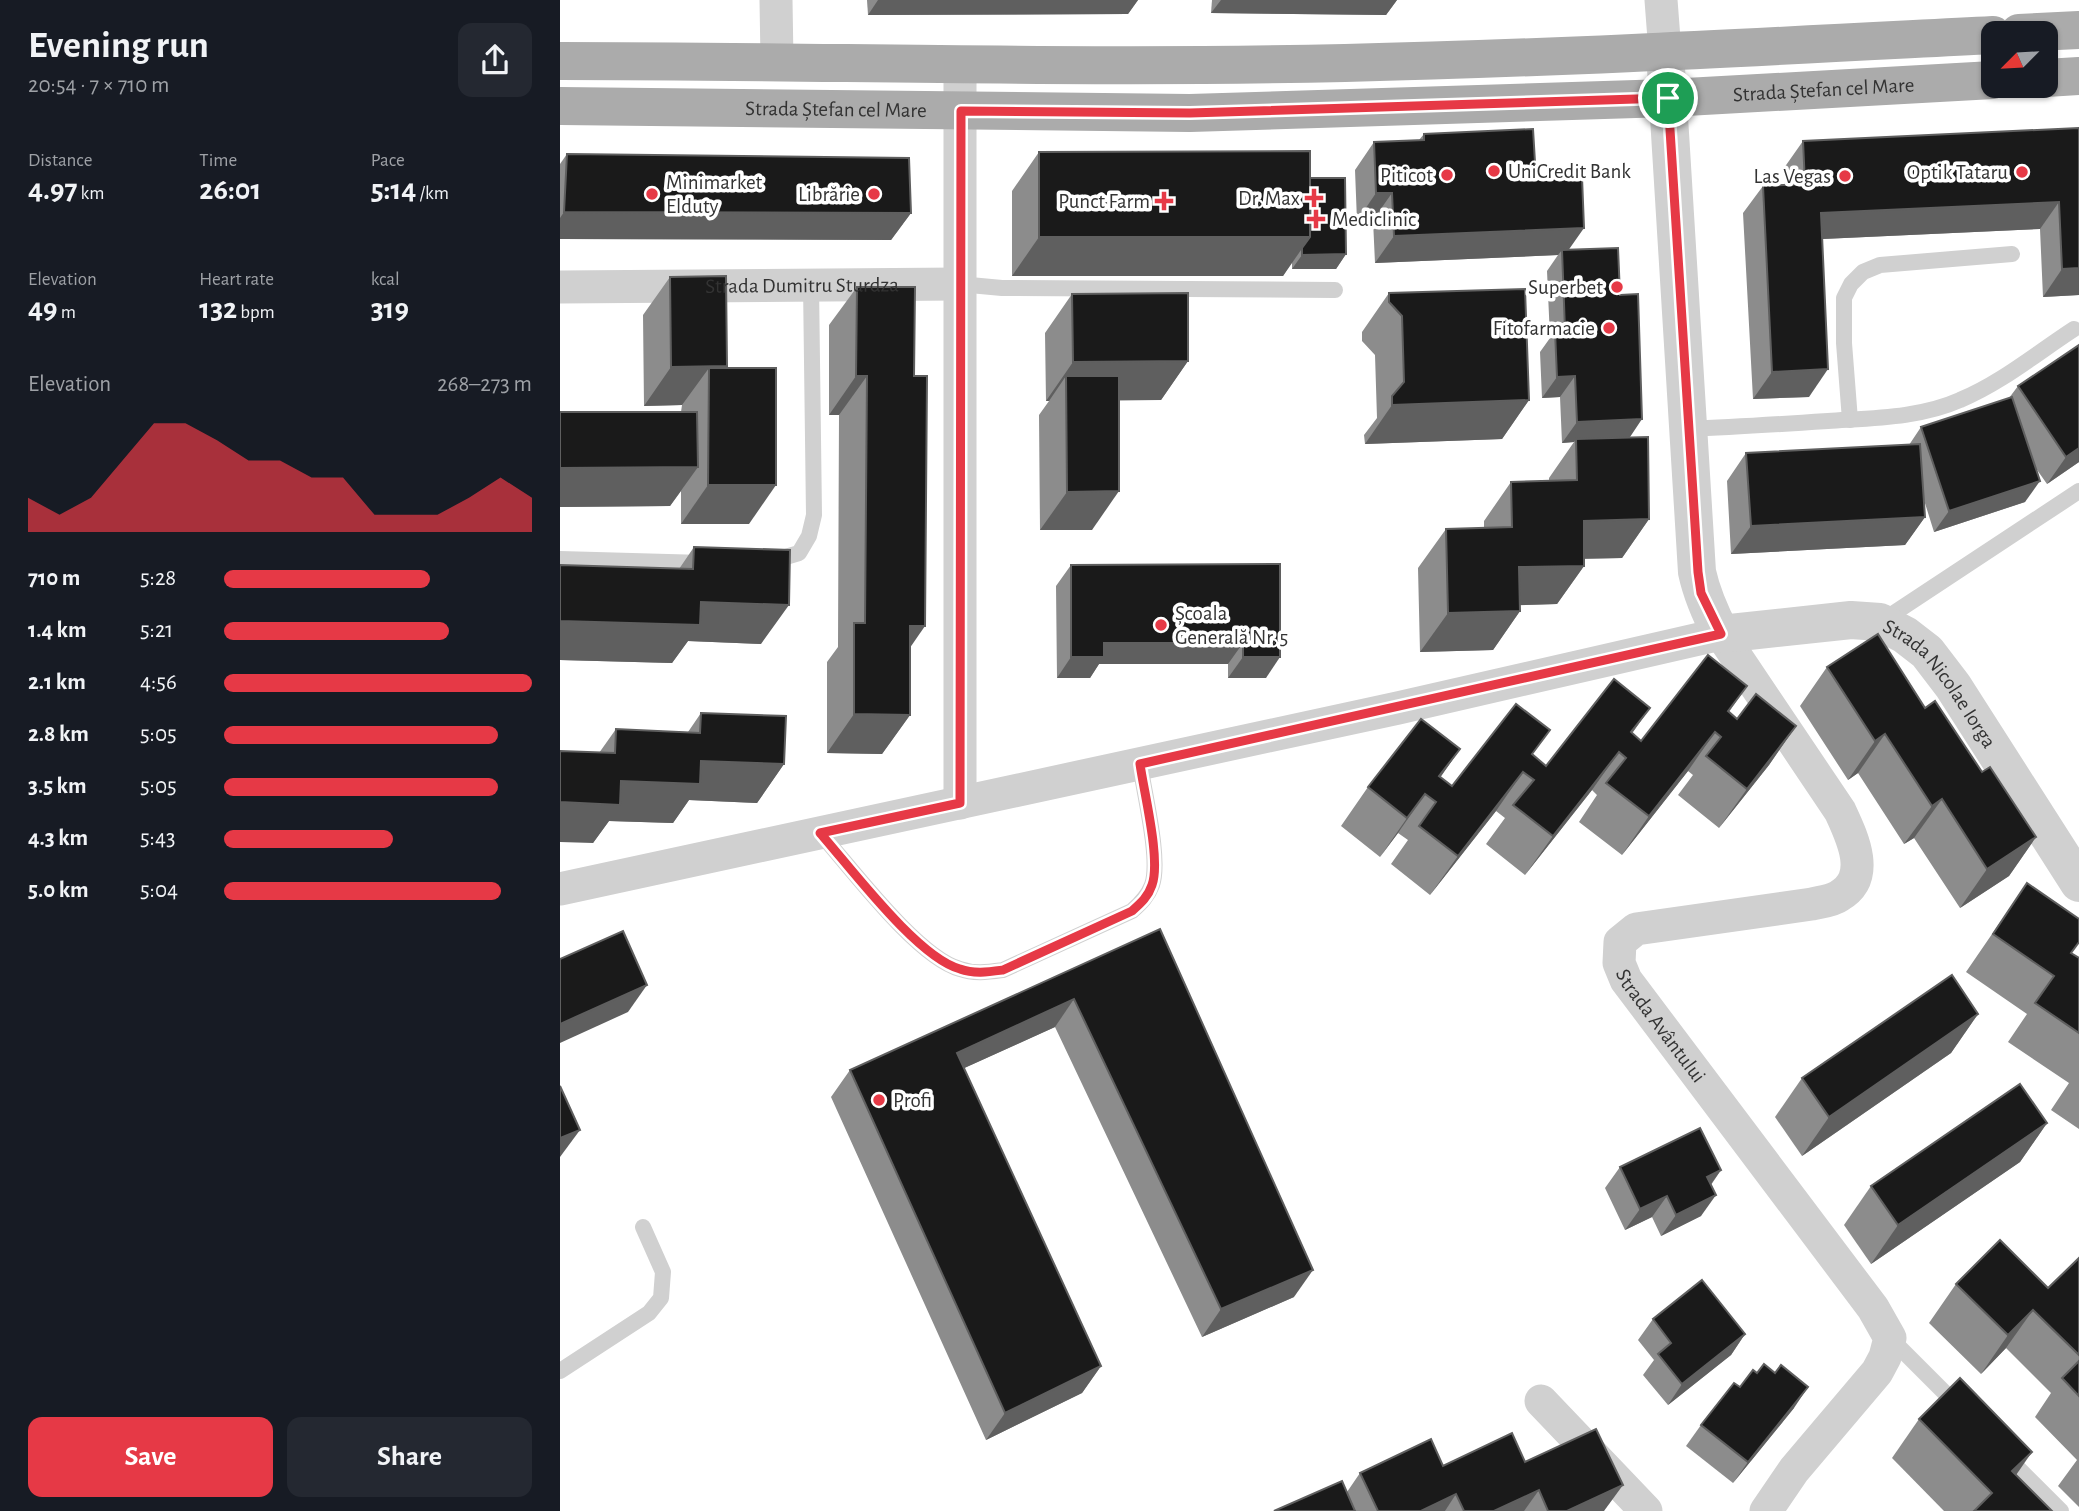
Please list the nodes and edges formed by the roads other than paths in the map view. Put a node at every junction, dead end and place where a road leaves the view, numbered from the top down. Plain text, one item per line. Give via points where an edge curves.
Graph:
1 (776, 0) edge
2 (1661, 0) edge
3 (2079, 30) edge
4 (2058, 31) edge
5 (1981, 36) edge
6 (1665, 52) junction
7 (560, 61) edge
8 (776, 61) junction
9 (960, 63) junction
10 (2079, 76) edge
11 (2058, 77) edge
12 (1981, 81) edge
13 (1668, 98) junction
14 (560, 106) edge
15 (961, 111) junction
16 (2012, 254) dead end
17 (811, 284) junction
18 (959, 284) junction
19 (560, 287) edge
20 (1335, 290) dead end
21 (2074, 329) dead end
22 (1850, 420) junction
23 (1689, 429) junction
24 (2079, 491) edge
25 (560, 559) edge
26 (713, 563) edge
27 (755, 564) edge
28 (1880, 622) junction
29 (1721, 634) junction
30 (1140, 764) junction
31 (960, 803) junction
32 (820, 833) junction
33 (2079, 883) edge
34 (560, 889) edge
35 (643, 1227) dead end
36 (1890, 1338) junction
37 (560, 1371) edge
38 (1541, 1401) dead end
39 (1975, 1423) edge
40 (1993, 1443) edge
41 (1646, 1511) edge
42 (1766, 1511) edge
43 (2062, 1511) edge

1 - 8 street
2 - 6 street
3 - 4 main road
5 - 6 main road
6 - 9 main road via 1346,63
6 - 13 street
7 - 8 main road
8 - 9 main road
9 - 15 street
10 - 11 main road
12 - 13 main road, Strada Ștefan cel Mare
13 - 15 main road, Strada Ștefan cel Mare via 1190,113
13 - 23 street
14 - 15 main road, Strada Ștefan cel Mare
15 - 18 street
16 - 22 lane via 1880,265 1851,284 1844,298
17 - 18 street, Strada Dumitru Sturdza
17 - 19 street, Strada Dumitru Sturdza
17 - 27 lane via 814,515 799,553
18 - 20 lane
18 - 31 street
21 - 22 lane via 1960,401 1936,409
22 - 23 lane
23 - 29 street via 1701,593
24 - 28 lane
25 - 26 lane
28 - 29 street, Strada Nicolae Iorga via 1819,622
28 - 33 street, Strada Nicolae Iorga via 1927,652 1953,686
29 - 30 street
29 - 36 street, Strada Avântului via 1840,811 1854,841 1858,865 1853,885 1838,897 1812,904 1636,929 1620,942 1619,963 1626,980 1873,1308
30 - 31 street
30 - 32 lane via 1155,862 1153,883 1144,900 1132,911 1003,970 958,969 937,958 914,940
31 - 32 street
32 - 34 street
35 - 37 lane via 663,1272 661,1298 649,1313
36 - 39 lane, Strada Avântului
36 - 42 street via 1877,1372 1794,1470
38 - 41 street
40 - 43 lane

